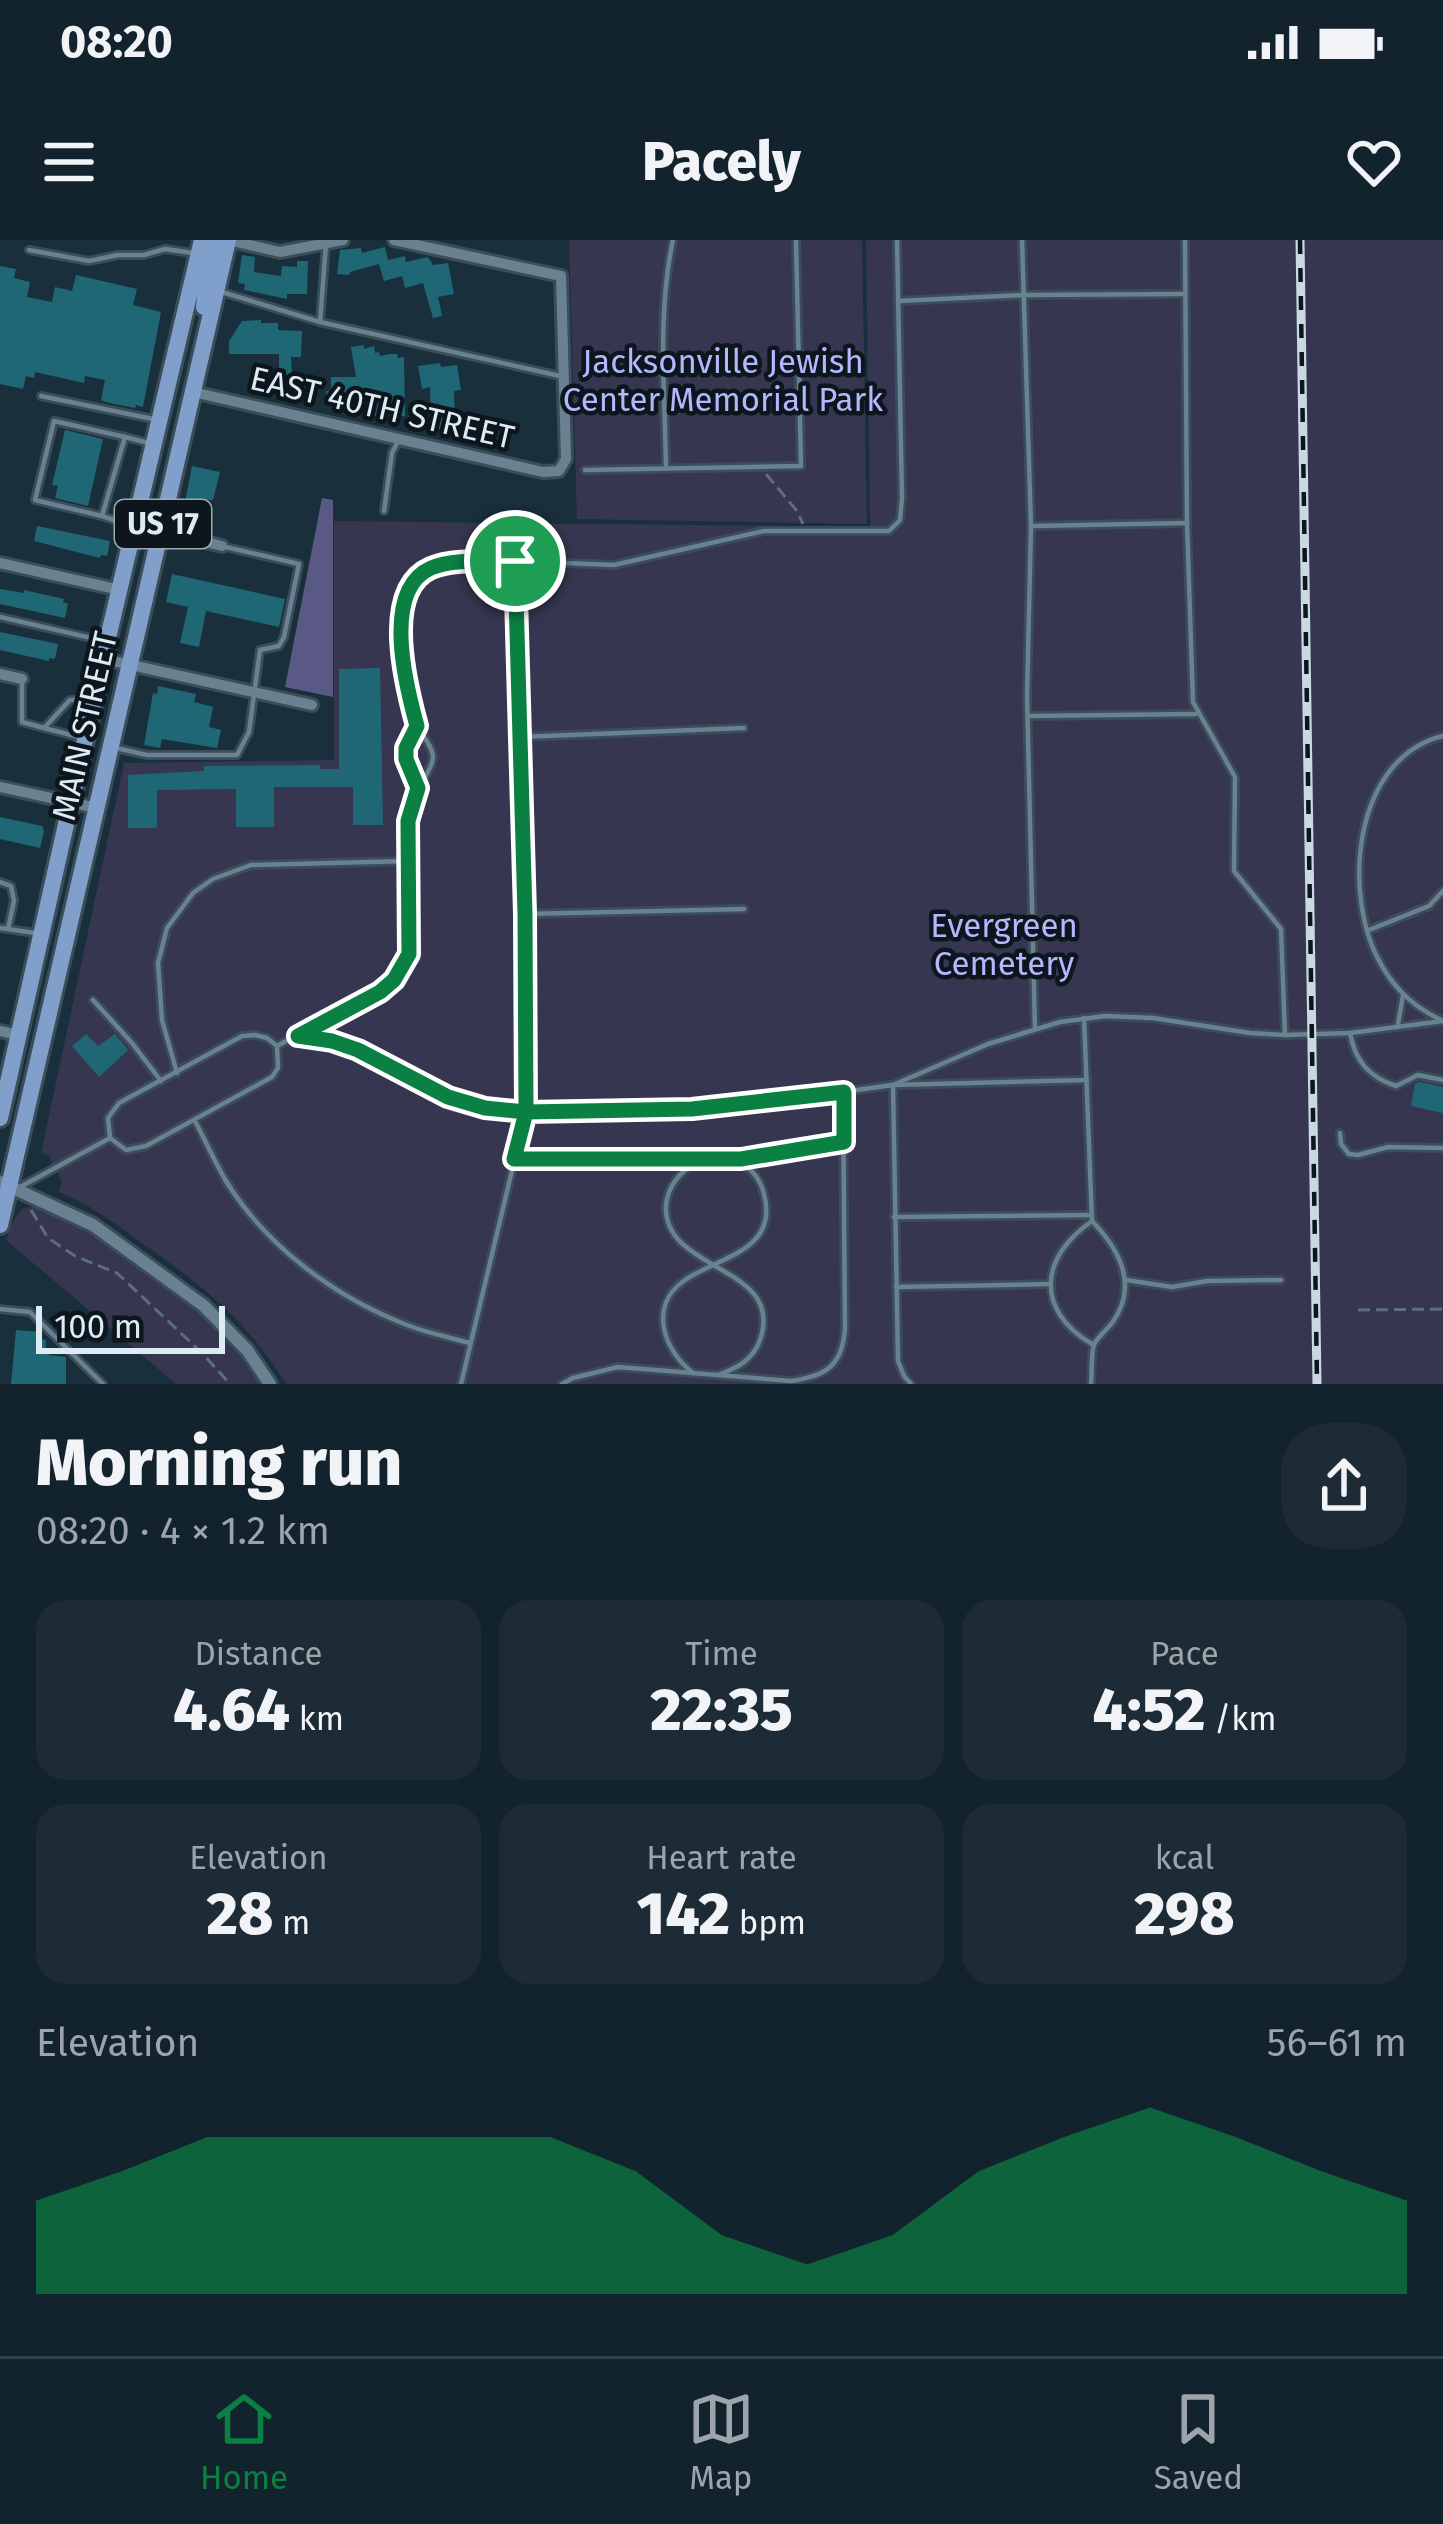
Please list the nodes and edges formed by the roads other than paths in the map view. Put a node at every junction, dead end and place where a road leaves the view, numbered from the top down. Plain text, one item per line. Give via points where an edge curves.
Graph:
1 (215, 240) edge
2 (228, 240) edge
3 (343, 240) edge
4 (394, 240) edge
5 (673, 240) edge
6 (796, 240) edge
7 (897, 240) edge
8 (1022, 240) edge
9 (1185, 240) edge
10 (326, 244) junction
11 (301, 245) edge
12 (200, 247) edge
13 (29, 250) dead end
14 (217, 290) junction
15 (1185, 294) junction
16 (1024, 296) junction
17 (898, 301) junction
18 (320, 322) junction
19 (201, 356) junction
20 (564, 377) junction
21 (193, 392) junction
22 (41, 396) dead end
23 (159, 421) junction
24 (125, 437) junction
25 (399, 439) junction
26 (154, 445) junction
27 (665, 469) junction
28 (585, 470) dead end
29 (384, 511) dead end
30 (102, 516) junction
31 (1187, 523) junction
32 (1031, 526) junction
33 (134, 527) junction
34 (161, 531) junction
35 (222, 546) joint
36 (515, 561) junction
37 (0, 563) edge
38 (120, 590) junction
39 (0, 617) edge
40 (105, 651) junction
41 (131, 656) junction
42 (0, 674) edge
43 (22, 679) joint
44 (256, 692) junction
45 (94, 698) junction
46 (312, 705) dead end
47 (1199, 714) junction
48 (1028, 716) junction
49 (417, 726) junction
50 (44, 728) junction
51 (744, 728) dead end
52 (1443, 736) edge
53 (520, 737) junction
54 (85, 739) junction
55 (110, 746) junction
56 (0, 787) edge
57 (418, 788) junction
58 (70, 802) junction
59 (97, 808) junction
60 (408, 861) junction
61 (0, 882) edge
62 (1443, 891) edge
63 (1429, 906) junction
64 (1443, 907) edge
65 (744, 909) dead end
66 (525, 914) junction
67 (4, 928) edge
68 (1367, 931) junction
69 (41, 934) junction
70 (1403, 995) junction
71 (93, 1000) dead end
72 (1084, 1018) junction
73 (1443, 1021) edge
74 (1398, 1027) junction
75 (1035, 1029) junction
76 (9, 1033) edge
77 (1350, 1033) junction
78 (1285, 1035) junction
79 (298, 1036) junction
80 (277, 1046) junction
81 (177, 1073) junction
82 (1087, 1080) junction
83 (1443, 1080) edge
84 (161, 1081) junction
85 (893, 1085) junction
86 (844, 1092) junction
87 (526, 1112) junction
88 (0, 1118) edge
89 (195, 1121) junction
90 (1340, 1133) dead end
91 (110, 1138) junction
92 (844, 1142) junction
93 (1443, 1148) edge
94 (514, 1159) junction
95 (734, 1159) junction
96 (698, 1161) junction
97 (9, 1189) edge
98 (894, 1216) junction
99 (1092, 1218) junction
100 (0, 1225) edge
101 (714, 1265) junction
102 (1126, 1280) junction
103 (1282, 1280) dead end
104 (1051, 1284) junction
105 (896, 1287) junction
106 (0, 1309) edge
107 (470, 1343) junction
108 (1094, 1345) junction
109 (693, 1373) junction
110 (704, 1374) junction
111 (716, 1375) junction
112 (104, 1384) edge
113 (270, 1384) edge
114 (460, 1384) edge
115 (562, 1384) edge
116 (704, 1384) edge
117 (911, 1384) edge
118 (1091, 1384) edge

1 - 19 main road
2 - 11 street via 280,252
2 - 14 main road, MAIN STREET / US 17
3 - 10 street
4 - 20 street via 561,277
5 - 27 lane
6 - 27 lane via 801,466
7 - 17 lane
8 - 16 lane
9 - 15 lane
10 - 11 street
10 - 18 lane
12 - 13 lane via 89,262
12 - 23 main road, MAIN STREET / US 17
14 - 18 lane
14 - 19 main road, MAIN STREET / US 17
15 - 16 lane
15 - 31 lane
16 - 17 lane
16 - 32 lane
17 - 36 lane via 900,520 889,531 764,531 614,565
18 - 20 lane
19 - 21 main road, MAIN STREET / US 17
20 - 25 street, EAST 40TH STREET via 566,459 559,471
21 - 25 street, EAST 40TH STREET
21 - 34 main road, MAIN STREET / US 17
22 - 23 lane
23 - 26 main road, MAIN STREET / US 17
24 - 26 lane
24 - 30 lane
24 - 30 lane via 54,421 35,500
25 - 29 lane
26 - 33 main road, MAIN STREET / US 17
27 - 28 lane
30 - 33 lane
31 - 32 lane
31 - 47 lane via 1192,703
32 - 48 lane
33 - 38 main road, MAIN STREET / US 17
34 - 35 street
34 - 41 main road, MAIN STREET / US 17
35 - 44 lane via 299,564 284,637 260,650
36 - 49 lane via 442,564 415,579 401,655
36 - 53 lane
37 - 38 street
38 - 40 main road, MAIN STREET / US 17
39 - 40 lane
40 - 41 street
40 - 41 lane
40 - 45 main road, MAIN STREET / US 17
41 - 44 street
41 - 55 main road, MAIN STREET / US 17
42 - 43 street
43 - 50 lane via 22,722
44 - 46 street
44 - 55 lane via 236,754 148,755
45 - 50 lane via 70,700
45 - 54 main road, MAIN STREET / US 17
47 - 48 lane
47 - 78 lane via 1235,777 1234,871 1281,929
48 - 75 lane
49 - 57 lane via 406,759
49 - 57 lane via 434,752
50 - 54 lane
51 - 53 lane
52 - 68 lane via 1402,758 1366,814 1359,859
53 - 66 lane
54 - 58 main road, MAIN STREET / US 17
55 - 59 main road, MAIN STREET / US 17
56 - 58 street
57 - 60 lane
58 - 59 street
58 - 69 main road, MAIN STREET / US 17
59 - 97 main road, MAIN STREET / US 17
60 - 79 lane via 404,966 380,992
60 - 81 lane via 251,866 193,893 167,928 158,963
61 - 67 lane via 11,886 14,901
62 - 63 lane
63 - 64 lane
63 - 68 lane
65 - 66 lane
66 - 87 lane
67 - 69 lane
68 - 70 lane
69 - 76 main road, MAIN STREET / US 17
70 - 73 lane
70 - 74 lane
71 - 84 lane
72 - 75 lane
72 - 78 lane
72 - 82 lane
73 - 74 lane
74 - 77 lane
75 - 85 lane
76 - 88 main road, MAIN STREET / US 17
77 - 78 lane
77 - 83 lane via 1378,1080
79 - 80 lane
79 - 87 lane via 358,1050 448,1097
80 - 81 lane via 242,1036
80 - 89 lane via 272,1077
81 - 84 lane
82 - 85 lane
82 - 99 lane
84 - 91 lane via 118,1103 108,1118
85 - 86 lane
85 - 98 lane
86 - 87 lane via 692,1109
86 - 92 lane
87 - 94 lane
89 - 91 lane via 136,1150
89 - 107 lane via 227,1183 290,1256 372,1310
90 - 93 lane via 1349,1154
91 - 97 lane
92 - 95 lane
92 - 111 lane via 839,1357 811,1378
94 - 96 lane
94 - 107 lane
95 - 96 lane
95 - 101 lane via 762,1186 764,1224 750,1246
96 - 101 lane via 672,1186 667,1215 675,1235
97 - 100 main road, MAIN STREET / US 17
97 - 113 street via 93,1225 204,1306
98 - 99 lane
98 - 105 lane
99 - 102 lane
99 - 104 lane via 1055,1259
101 - 109 lane via 682,1281 663,1313 670,1352
101 - 111 lane via 751,1290 763,1320 751,1357
102 - 103 lane via 1172,1287
102 - 108 lane via 1119,1313
104 - 105 lane
104 - 108 lane via 1059,1316
105 - 117 lane via 898,1361
106 - 112 lane via 30,1312
107 - 114 lane
108 - 118 lane
109 - 110 lane
109 - 115 lane via 618,1366
110 - 111 lane
110 - 116 lane

